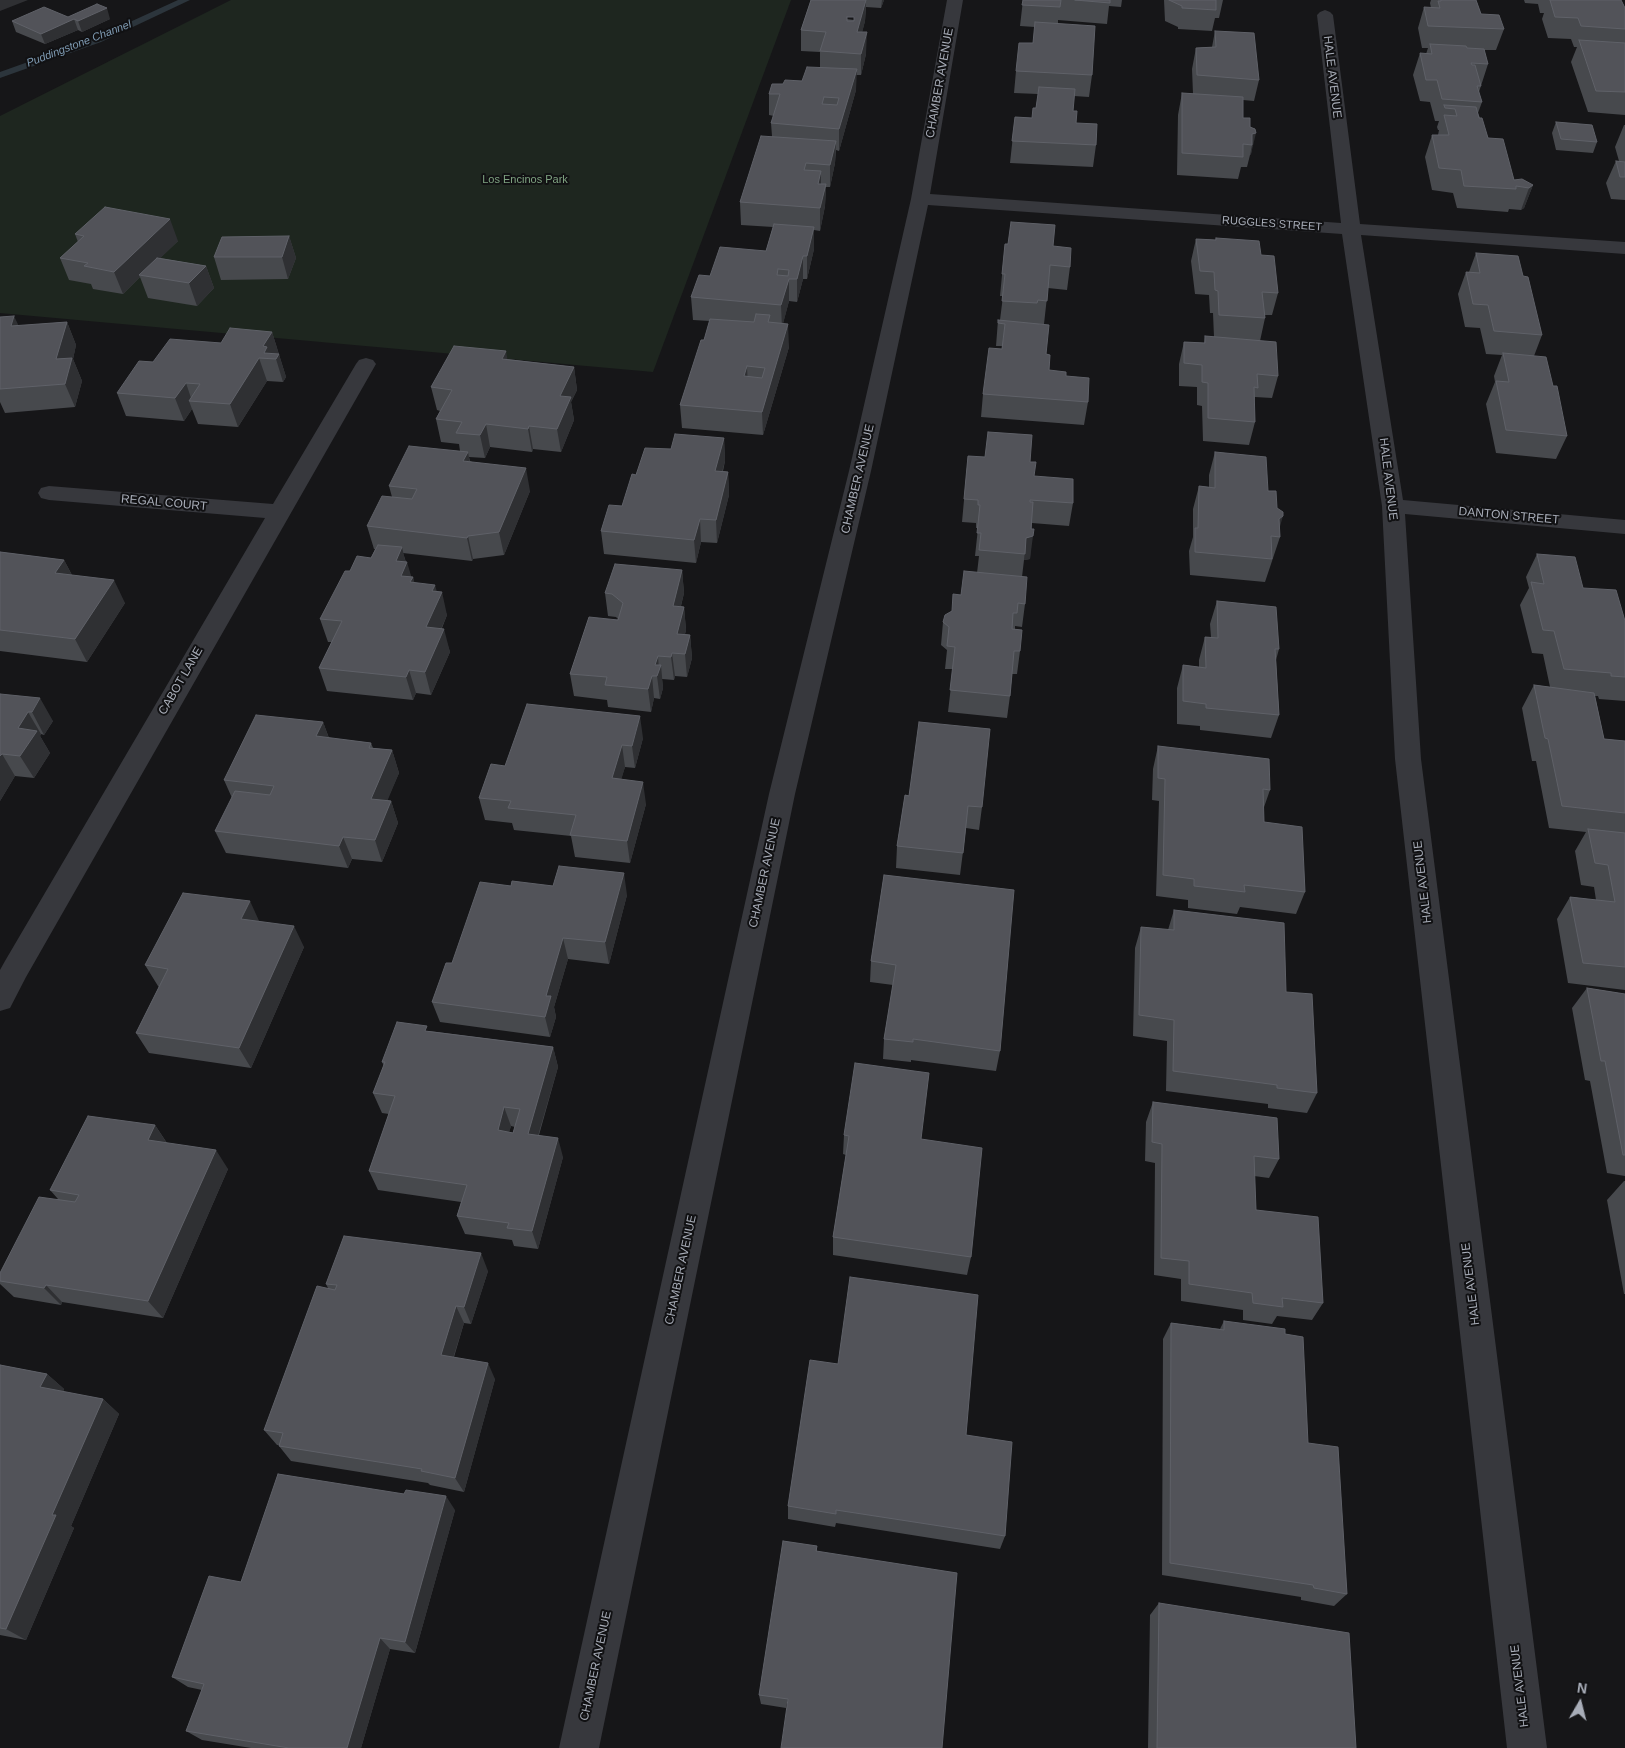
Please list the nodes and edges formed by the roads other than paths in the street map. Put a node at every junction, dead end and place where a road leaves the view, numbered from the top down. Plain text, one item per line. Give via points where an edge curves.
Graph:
1 (955, 0) edge
2 (1324, 15) dead end
3 (920, 198) junction
4 (1352, 229) junction
5 (1625, 248) edge
6 (366, 364) dead end
7 (49, 493) dead end
8 (1393, 506) junction
9 (279, 512) junction
10 (1625, 527) edge
11 (7, 968) edge
12 (0, 999) edge
13 (579, 1748) edge
14 (1527, 1748) edge

1 - 3 street, CHAMBER AVENUE
2 - 4 street, HALE AVENUE
3 - 4 street, RUGGLES STREET
3 - 13 street, CHAMBER AVENUE via 860,471 782,794
4 - 5 street, RUGGLES STREET
4 - 8 street, HALE AVENUE
6 - 9 street, CABOT LANE
7 - 9 street, REGAL COURT
8 - 10 street, DANTON STREET
8 - 14 street, HALE AVENUE via 1408,759
9 - 11 street, CABOT LANE
11 - 12 street, CABOT LANE

